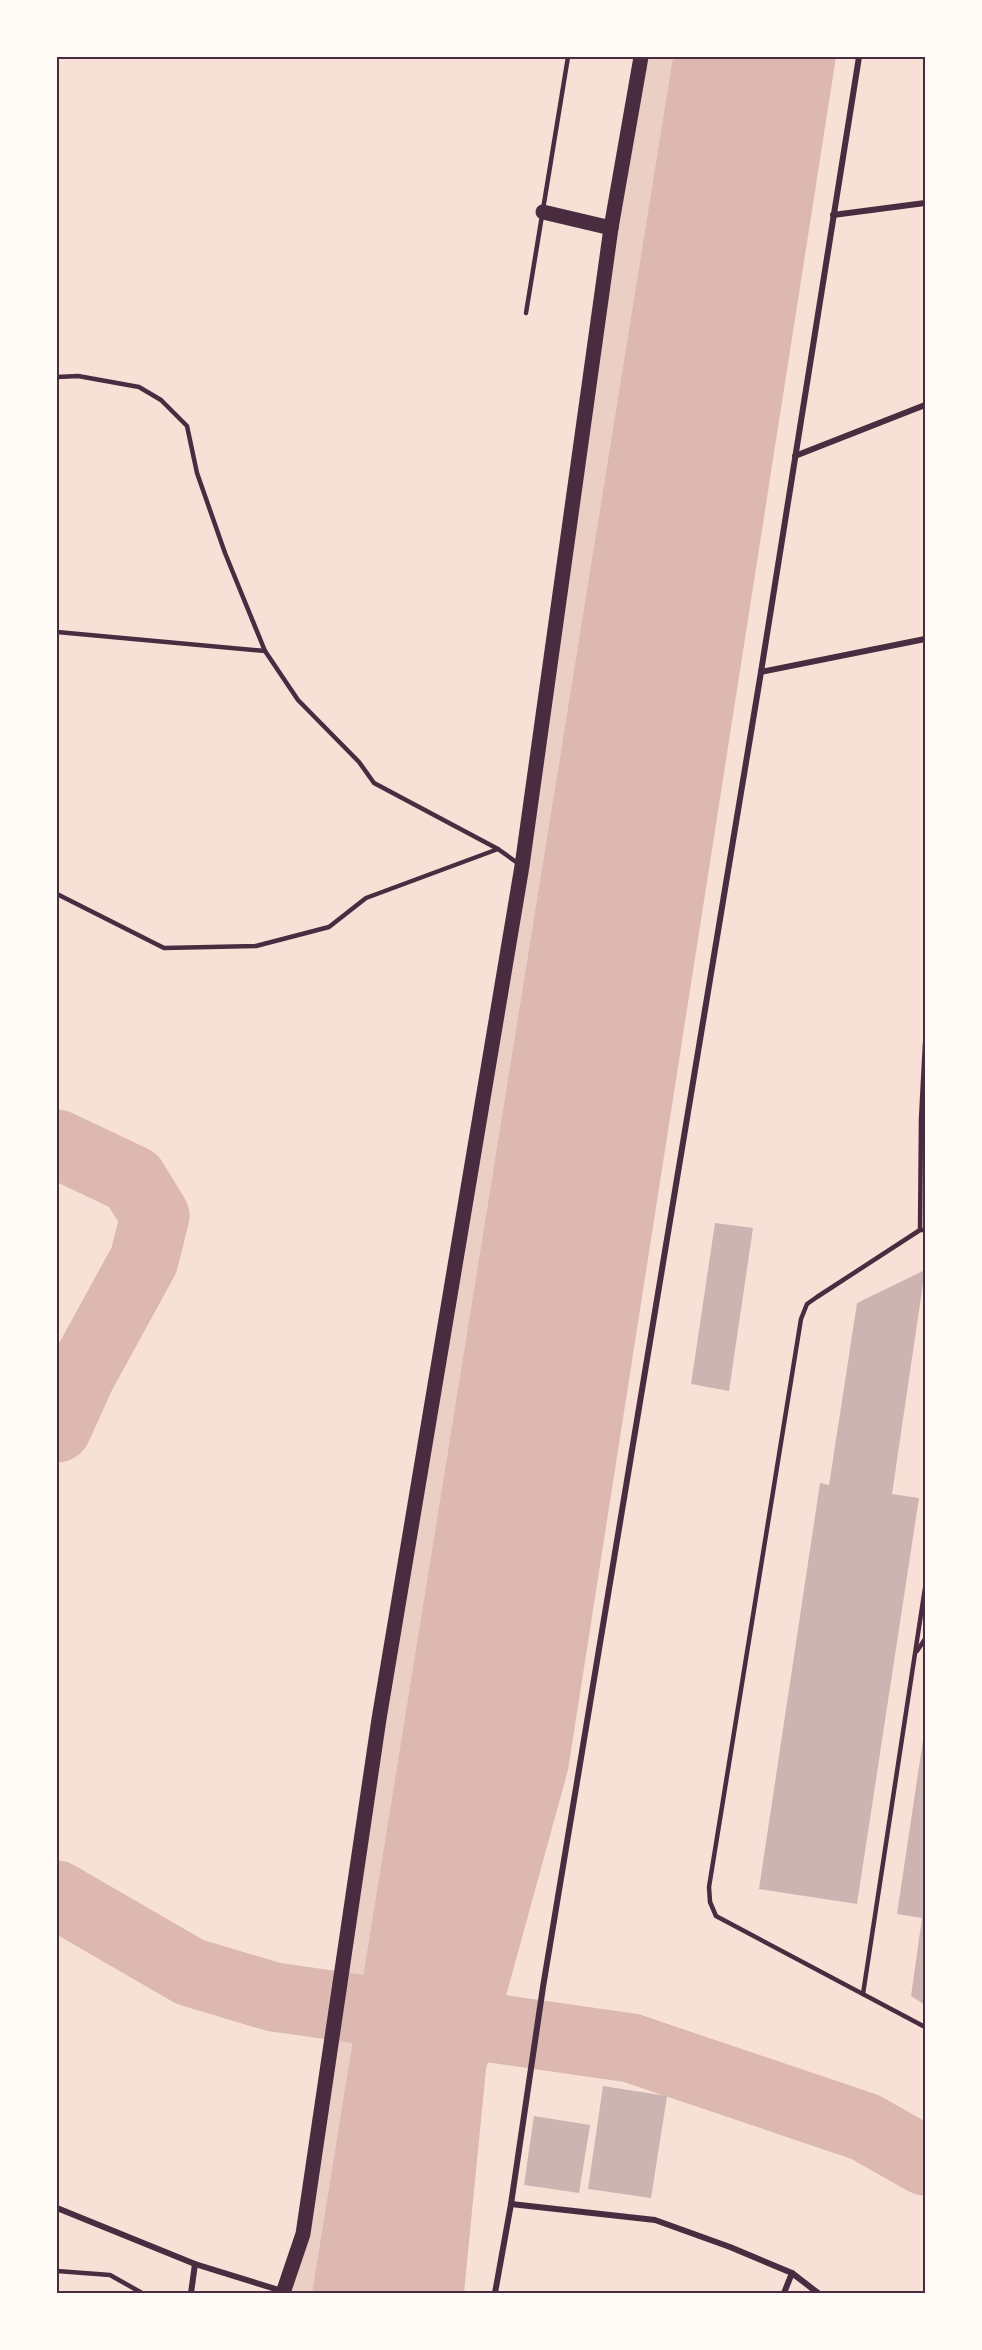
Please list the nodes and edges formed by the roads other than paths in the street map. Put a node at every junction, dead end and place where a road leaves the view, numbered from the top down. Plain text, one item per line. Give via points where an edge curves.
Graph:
1 (568, 57) edge
2 (641, 57) edge
3 (859, 57) edge
4 (925, 203) edge
5 (543, 212) junction
6 (833, 215) junction
7 (611, 228) junction
8 (526, 313) dead end
9 (57, 377) edge
10 (925, 405) edge
11 (795, 456) junction
12 (57, 632) edge
13 (925, 639) edge
14 (265, 651) junction
15 (761, 672) junction
16 (498, 849) junction
17 (522, 866) junction
18 (57, 894) edge
19 (925, 1043) edge
20 (922, 1230) edge
21 (925, 1588) edge
22 (925, 1639) edge
23 (915, 1653) junction
24 (863, 1994) junction
25 (925, 2027) edge
26 (511, 2204) junction
27 (57, 2208) edge
28 (195, 2264) junction
29 (57, 2271) edge
30 (792, 2273) junction
31 (283, 2292) edge
32 (142, 2293) edge
33 (191, 2293) edge
34 (495, 2293) edge
35 (784, 2293) edge
36 (818, 2293) edge

1 - 5 lane
2 - 7 main road
3 - 6 street
4 - 6 street
5 - 7 main road
5 - 8 lane
6 - 11 street
7 - 17 main road
9 - 14 lane via 78,376 139,387 161,400 187,426 197,473
10 - 11 street
11 - 15 street
12 - 14 lane
13 - 15 street
14 - 16 lane via 298,700 374,783
15 - 26 street via 543,1987
16 - 17 lane
16 - 18 lane via 366,898 329,927 256,946 164,948
17 - 31 main road via 379,1719 303,2234
19 - 20 lane
20 - 24 lane via 807,1304 801,1319 709,1887 716,1916
21 - 23 lane
22 - 23 lane
23 - 24 lane
24 - 25 lane
26 - 30 street via 655,2220
26 - 34 street
27 - 28 street
28 - 31 street
28 - 33 street
29 - 32 lane via 110,2275
30 - 35 street
30 - 36 street

